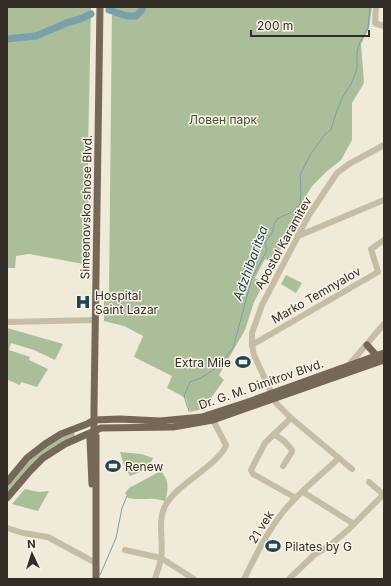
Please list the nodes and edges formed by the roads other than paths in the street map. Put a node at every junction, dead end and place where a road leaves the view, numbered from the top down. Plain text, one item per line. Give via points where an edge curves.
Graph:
1 (100, 7) edge
2 (376, 7) edge
3 (384, 26) edge
4 (384, 145) edge
5 (384, 200) edge
6 (298, 236) junction
7 (384, 240) edge
8 (95, 320) junction
9 (7, 322) edge
10 (384, 324) edge
11 (252, 345) junction
12 (367, 345) junction
13 (380, 355) edge
14 (384, 360) edge
15 (346, 367) junction
16 (273, 397) junction
17 (291, 418) junction
18 (94, 420) junction
19 (213, 420) junction
20 (94, 432) junction
21 (274, 434) junction
22 (339, 458) junction
23 (283, 466) dead end
24 (352, 469) dead end
25 (7, 482) edge
26 (369, 482) dead end
27 (303, 492) junction
28 (384, 494) edge
29 (7, 498) edge
30 (296, 498) junction
31 (354, 524) junction
32 (7, 528) edge
33 (125, 550) dead end
34 (161, 558) junction
35 (92, 561) junction
36 (92, 579) edge
37 (96, 579) edge
38 (155, 579) edge
39 (194, 579) edge
40 (244, 579) edge
41 (289, 579) edge

1 - 8 main road, Simeonovsko shose Blvd.
2 - 3 street via 375,22
4 - 6 street, Apostol Karamitev via 337,173
5 - 6 street
6 - 11 street, Apostol Karamitev via 262,305 252,333
7 - 11 street, Marko Temnyalov via 371,249 378,272
8 - 9 street
8 - 18 main road, Simeonovsko shose Blvd.
10 - 12 street
11 - 16 street, Apostol Karamitev
12 - 13 main road
12 - 15 street
13 - 15 main road, Dr. G. M. Dimitrov Blvd.
14 - 16 main road, Dr. G. M. Dimitrov Blvd.
15 - 16 main road, Dr. G. M. Dimitrov Blvd.
16 - 17 street, Apostol Karamitev
16 - 18 main road, Dr. G. M. Dimitrov Blvd. via 196,418 160,421
16 - 19 main road, Dr. G. M. Dimitrov Blvd.
17 - 21 street
17 - 22 street, Apostol Karamitev
18 - 20 main road, Simeonovsko shose Blvd.
18 - 25 main road via 56,436 27,458
19 - 20 main road, Dr. G. M. Dimitrov Blvd. via 173,427 104,427
19 - 34 street via 226,445 225,448 165,506 161,520
20 - 29 main road, Dr. G. M. Dimitrov Blvd. via 65,444 44,458
20 - 35 main road, Simeonovsko shose Blvd. via 90,439
20 - 37 main road, Simeonovsko shose Blvd.
21 - 23 street via 292,450
21 - 30 street via 265,444 251,470
22 - 24 street, Apostol Karamitev
22 - 27 street, 21 vek
26 - 28 street
27 - 30 street, 21 vek
27 - 31 street
28 - 31 street
30 - 40 street, 21 vek via 261,546
31 - 41 street via 328,547 315,554
32 - 35 street via 48,536
33 - 34 street
34 - 38 street
34 - 39 street
35 - 36 main road, Simeonovsko shose Blvd.

